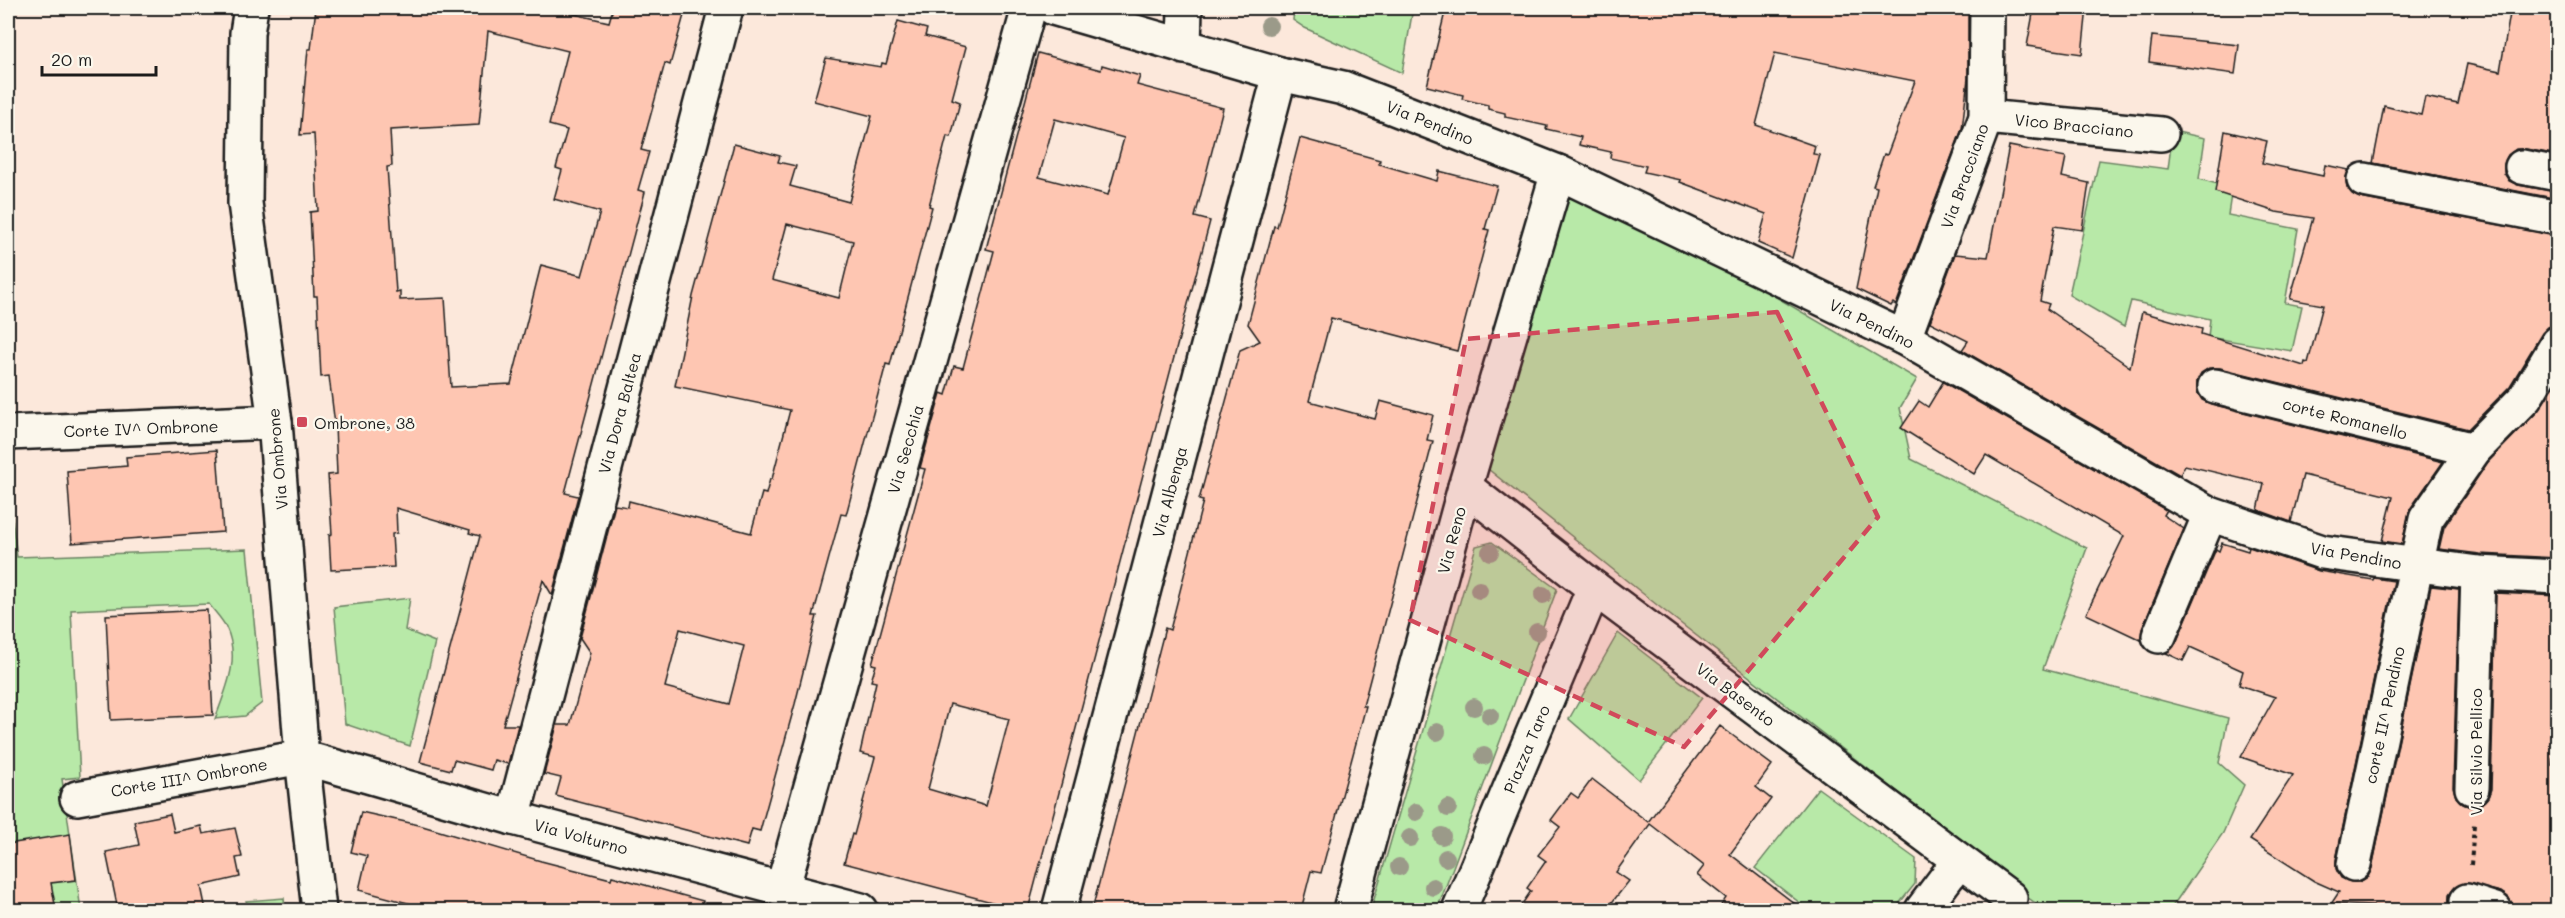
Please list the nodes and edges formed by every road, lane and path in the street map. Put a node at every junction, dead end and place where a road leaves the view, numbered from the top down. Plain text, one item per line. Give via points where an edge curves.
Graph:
1 (251, 8) edge
2 (726, 8) edge
3 (1029, 8) edge
4 (1053, 8) edge
5 (1185, 8) edge
6 (1987, 8) edge
7 (1184, 47) junction
8 (1280, 74) junction
9 (1986, 117) junction
10 (2162, 134) dead end
11 (2522, 167) dead end
12 (1558, 172) junction
13 (2558, 174) edge
14 (2364, 180) dead end
15 (2558, 218) edge
16 (1904, 338) junction
17 (2558, 343) edge
18 (2215, 386) dead end
19 (275, 422) junction
20 (8, 433) edge
21 (2474, 450) junction
22 (1465, 487) junction
23 (2210, 514) junction
24 (2415, 565) junction
25 (2478, 573) junction
26 (2558, 577) edge
27 (1594, 588) junction
28 (2160, 636) dead end
29 (302, 757) junction
30 (2472, 788) joint
31 (77, 798) dead end
32 (513, 818) junction
33 (1959, 861) junction
34 (2354, 864) dead end
35 (782, 890) junction
36 (2010, 898) dead end
37 (2481, 906) edge
38 (319, 910) edge
39 (861, 910) edge
40 (1059, 910) edge
41 (1350, 910) edge
42 (1459, 910) edge
43 (1922, 910) edge

1 - 19 street, Via Ombrone via 247,33 245,203
2 - 32 street, Via Dora Baltea
3 - 35 street, Via Secchia
4 - 7 street, Via Pendino
5 - 7 street
6 - 9 street, Via Bracciano
7 - 8 street, Via Pendino
8 - 12 street, Via Pendino via 1343,88
8 - 40 street, Via Albenga
9 - 10 street, Vico Bracciano
9 - 16 street, Via Bracciano
11 - 13 street
12 - 16 street, Via Pendino
12 - 22 street, Via Reno
14 - 15 street
16 - 23 street, Via Pendino
17 - 21 street, corte II^ Pendino via 2525,398
18 - 21 street, corte Romanello
19 - 20 street, Corte IV^ Ombrone
19 - 29 street, Via Ombrone
21 - 24 street, corte II^ Pendino via 2426,519
22 - 27 street, Via Basento
22 - 41 street, Via Reno
23 - 24 street, Via Pendino via 2322,552
23 - 28 street
24 - 25 street, Via Pendino
24 - 34 street, corte II^ Pendino
25 - 26 street, Via Pendino
25 - 30 street, Via Silvio Pellico
27 - 33 street, Via Basento
27 - 42 street, Piazza Taro
29 - 31 street, Corte III^ Ombrone
29 - 32 street, Via Volturno
29 - 38 street, Via Ombrone
30 - 37 path, Via Silvio Pellico
32 - 35 street, Via Volturno
33 - 36 street, Via Basento
33 - 43 street
35 - 39 street, Via Volturno

